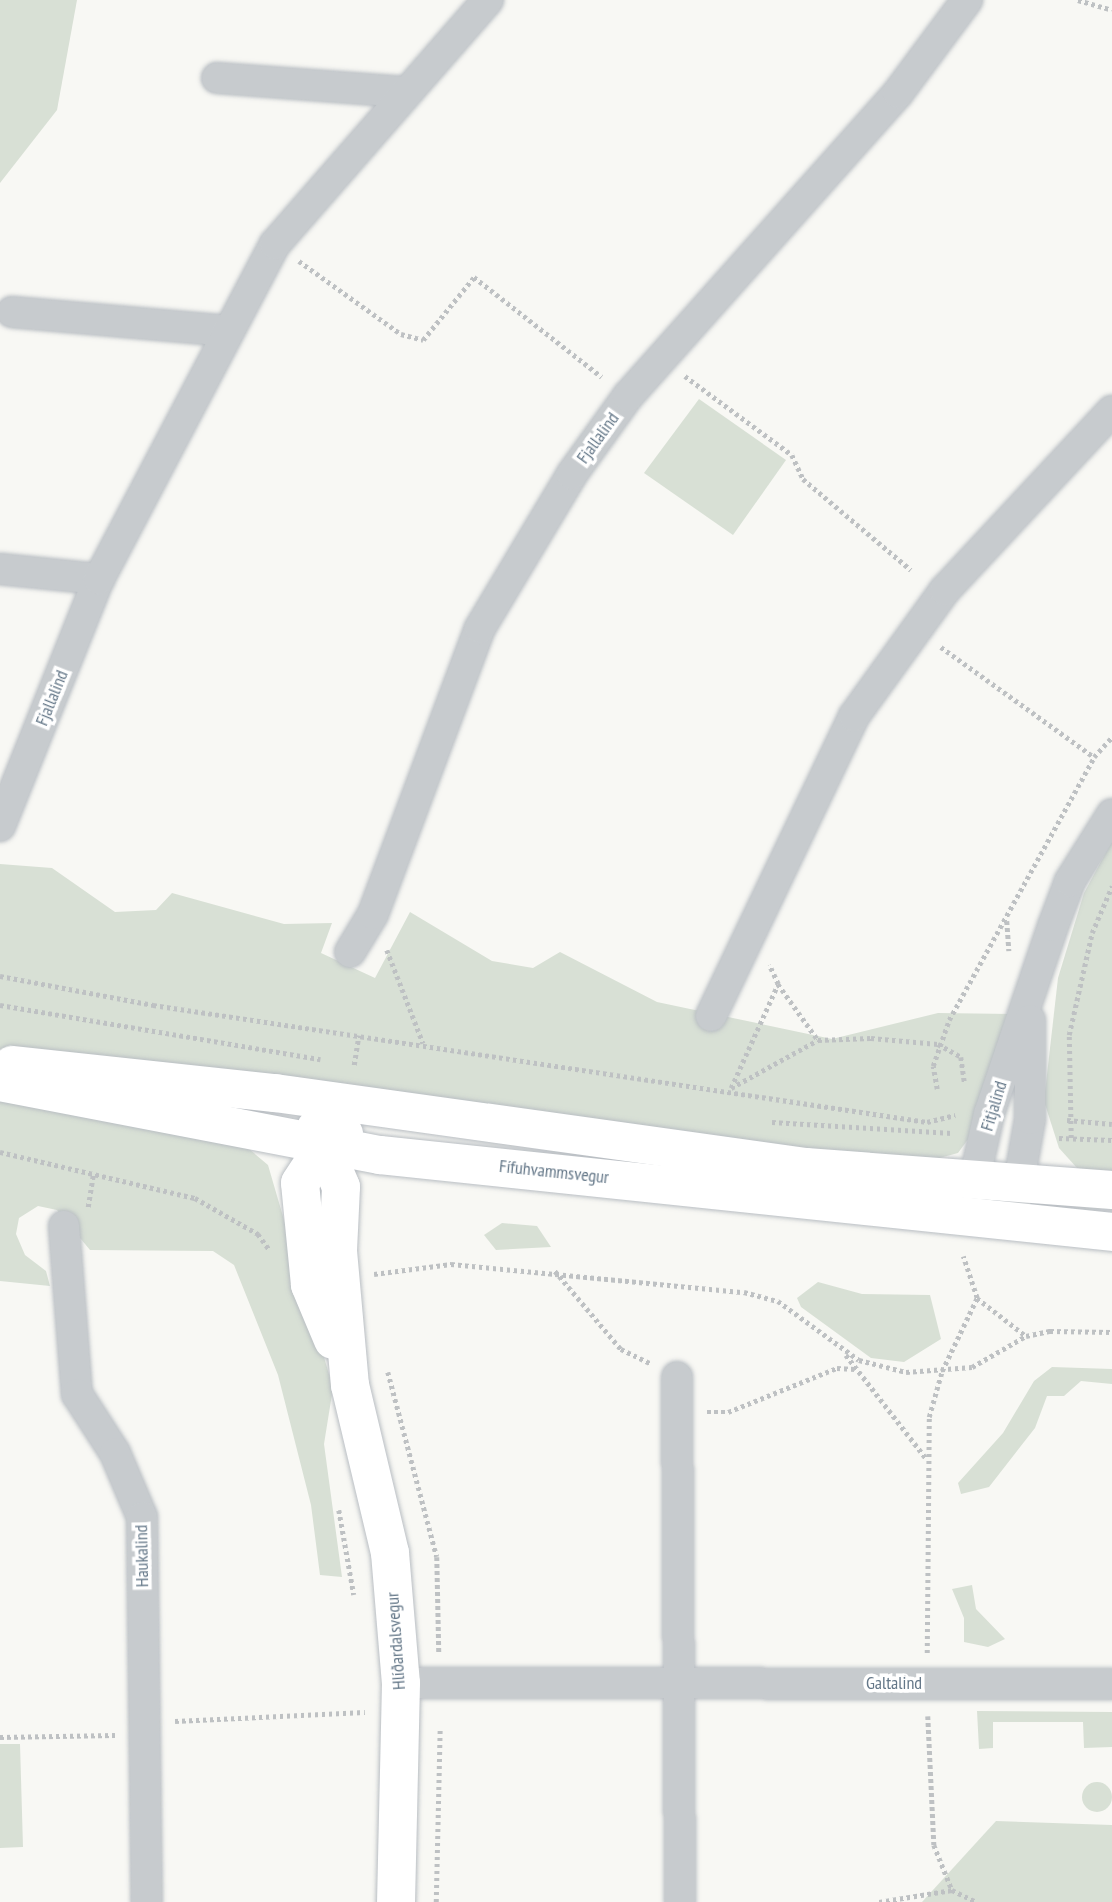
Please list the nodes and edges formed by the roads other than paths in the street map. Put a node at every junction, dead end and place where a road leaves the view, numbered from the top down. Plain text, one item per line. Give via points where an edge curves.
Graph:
1 (488, 0) edge
2 (967, 0) edge
3 (217, 78) dead end
4 (402, 92) junction
5 (12, 312) dead end
6 (228, 331) junction
7 (1112, 411) edge
8 (0, 569) edge
9 (99, 579) junction
10 (1112, 814) edge
11 (2, 820) edge
12 (350, 952) dead end
13 (1030, 999) junction
14 (711, 1016) dead end
15 (0, 1065) edge
16 (0, 1082) edge
17 (275, 1093) junction
18 (570, 1136) junction
19 (325, 1144) junction
20 (1019, 1182) junction
21 (1112, 1190) edge
22 (970, 1198) junction
23 (1011, 1221) junction
24 (64, 1226) dead end
25 (1112, 1232) edge
26 (677, 1377) road end
27 (677, 1682) junction
28 (1112, 1684) edge
29 (385, 1692) junction
30 (147, 1902) edge
31 (396, 1902) edge
32 (680, 1902) edge

1 - 4 street, Fjallalind
2 - 12 street, Fjallalind via 898,93 628,396 572,474 480,628 373,914
3 - 4 street
4 - 6 street, Fjallalind via 275,244
5 - 6 street
6 - 9 street, Fjallalind
7 - 14 street via 912,631 854,716
8 - 9 street
9 - 11 street, Fjallalind
10 - 13 street, Fitjalind via 1070,881
13 - 20 street, Fitjalind via 1030,1119
13 - 22 street, Fitjalind
15 - 17 main road, Fífuhvammsvegur
16 - 19 main road, Fífuhvammsvegur
17 - 18 main road, Fífuhvammsvegur
17 - 19 main road, Hlíðardalsvegur via 303,1111
18 - 19 main road via 513,1142 383,1126 352,1130
18 - 22 main road, Fífuhvammsvegur via 806,1167
19 - 22 main road, Fífuhvammsvegur
19 - 29 main road, Hlíðardalsvegur via 341,1187 338,1251 350,1385 390,1553
20 - 21 main road, Fífuhvammsvegur
20 - 22 main road, Fífuhvammsvegur
20 - 23 street, Fitjalind
22 - 23 main road, Fífuhvammsvegur
23 - 25 main road, Fífuhvammsvegur
24 - 30 street, Haukalind via 77,1394 115,1453 142,1517
26 - 27 street
27 - 28 street, Galtalind
27 - 29 street, Galtalind
27 - 32 street
29 - 31 main road, Hlíðardalsvegur

